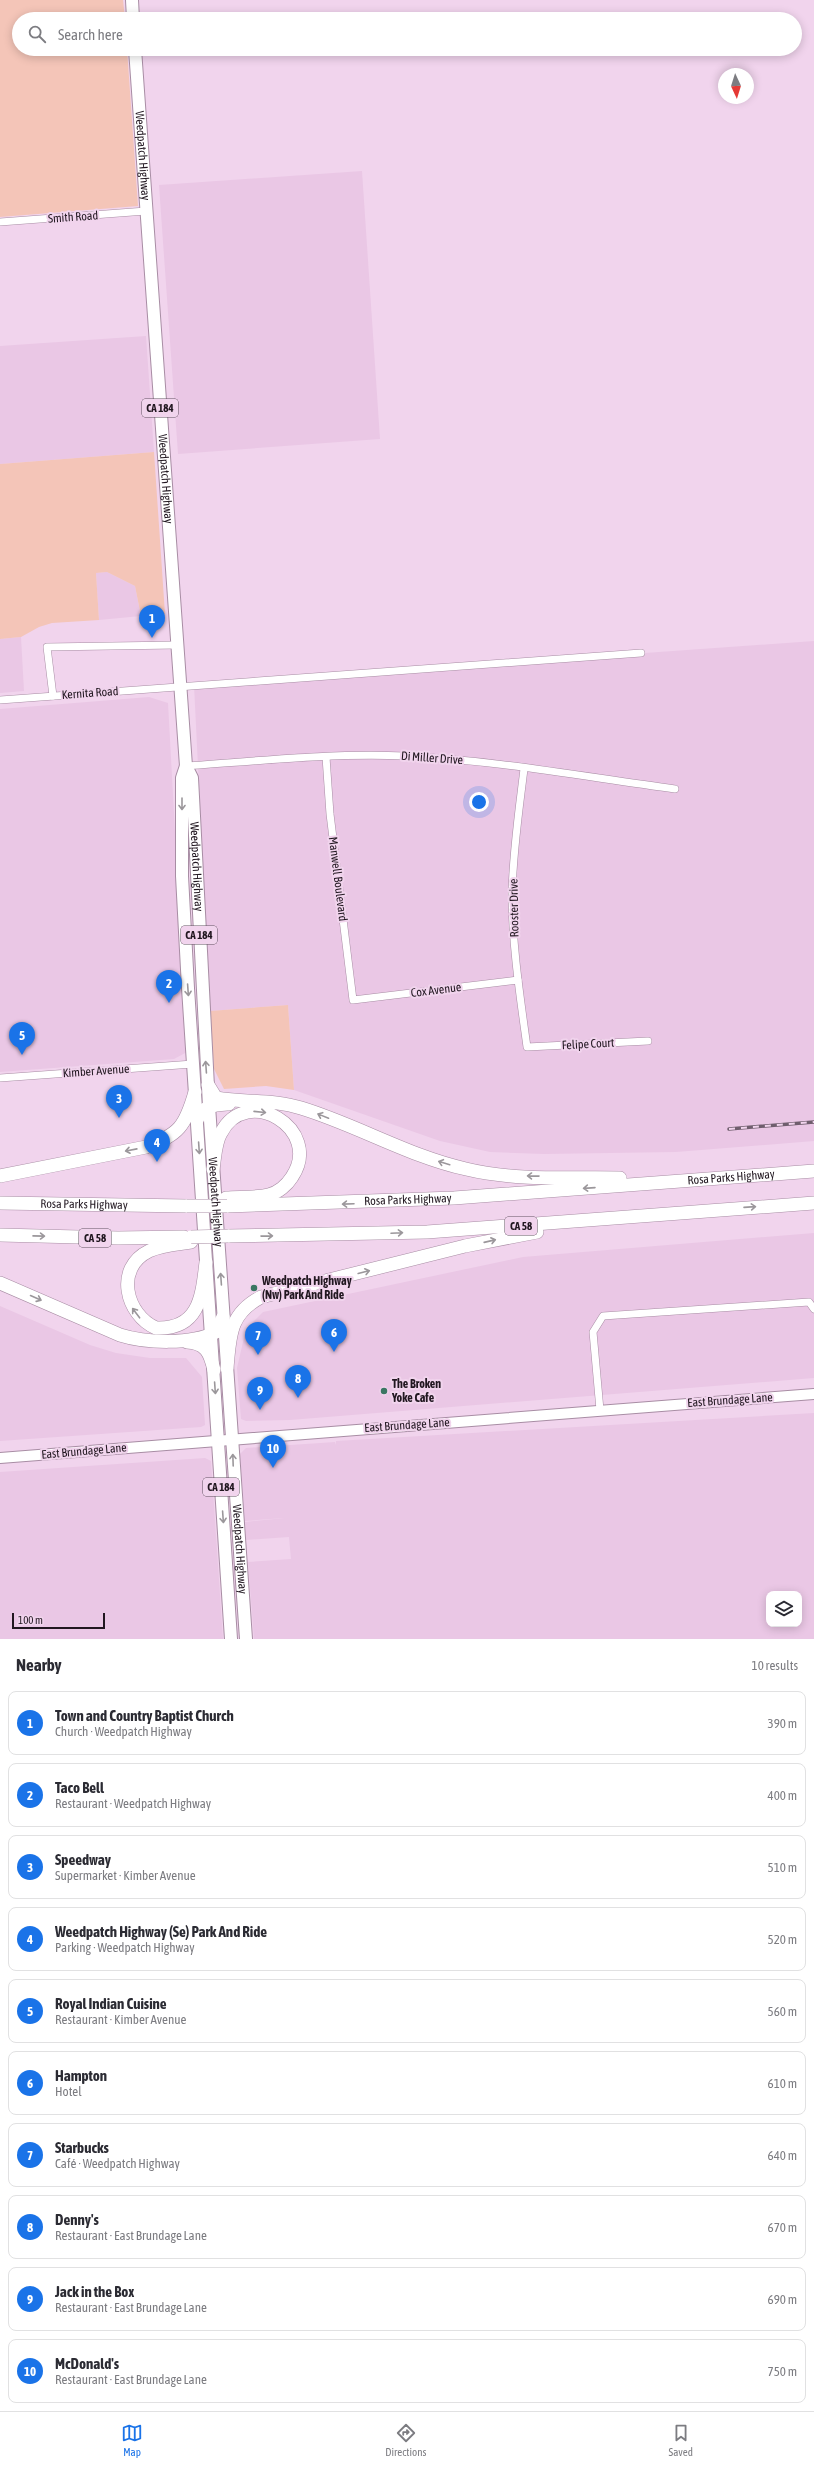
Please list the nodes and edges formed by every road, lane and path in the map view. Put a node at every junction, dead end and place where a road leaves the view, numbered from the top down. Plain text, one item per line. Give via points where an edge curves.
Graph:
1 (132, 0) edge
2 (133, 12) edge
3 (135, 56) edge
4 (146, 211) junction
5 (0, 222) edge
6 (176, 645) junction
7 (641, 653) dead end
8 (180, 687) junction
9 (53, 696) junction
10 (0, 700) edge
11 (326, 757) junction
12 (186, 766) junction
13 (524, 769) junction
14 (675, 789) dead end
15 (518, 980) junction
16 (353, 1000) joint
17 (648, 1041) dead end
18 (527, 1047) joint
19 (193, 1064) junction
20 (0, 1078) edge
21 (208, 1086) junction
22 (194, 1092) junction
23 (241, 1101) junction
24 (209, 1106) junction
25 (197, 1120) junction
26 (213, 1169) junction
27 (814, 1171) edge
28 (0, 1176) edge
29 (656, 1183) junction
30 (226, 1202) junction
31 (0, 1203) edge
32 (814, 1203) edge
33 (724, 1209) junction
34 (0, 1235) edge
35 (191, 1239) junction
36 (206, 1262) junction
37 (0, 1283) edge
38 (814, 1309) edge
39 (223, 1317) junction
40 (211, 1335) junction
41 (179, 1340) junction
42 (220, 1369) junction
43 (814, 1394) edge
44 (600, 1410) junction
45 (232, 1438) junction
46 (219, 1439) junction
47 (0, 1458) edge
48 (231, 1639) edge
49 (246, 1639) edge

1 - 2 main road
3 - 4 main road, Weedpatch Highway / CA 184
4 - 5 street, Smith Road
4 - 6 main road, Weedpatch Highway / CA 184
6 - 8 main road, Weedpatch Highway / CA 184
6 - 9 street via 47,647
7 - 8 street, Kernita Road
8 - 9 street, Kernita Road
8 - 12 main road, Weedpatch Highway / CA 184
9 - 10 street, Kernita Road
11 - 12 street, Di Miller Drive
11 - 13 street, Di Miller Drive via 433,758
11 - 16 street, Manwell Boulevard via 330,814
12 -> 19 main road, Weedpatch Highway / CA 184 via 182,778 182,876
21 -> 12 main road, Weedpatch Highway / CA 184 via 192,778
13 - 14 street, Di Miller Drive
13 - 15 street, Rooster Drive via 513,865 513,922
15 - 16 street, Cox Avenue
15 - 18 street, Rooster Drive
17 - 18 street, Felipe Court
19 - 20 street, Kimber Avenue
19 - 22 main road, Weedpatch Highway / CA 184
21 - 23 highway via 216,1098
21 - 24 main road, Weedpatch Highway / CA 184
22 - 25 main road, Weedpatch Highway / CA 184
22 -> 28 highway via 188,1116 169,1138 146,1147
23 - 24 highway
29 -> 23 highway via 625,1178 504,1175 467,1170 424,1157 302,1108 272,1101
24 - 25 highway via 202,1110
24 - 26 main road, Weedpatch Highway / CA 184
25 -> 36 main road, Weedpatch Highway / CA 184
26 -> 30 highway via 221,1131 238,1115 255,1112 270,1114 285,1122 295,1136 299,1159 294,1174 284,1187 269,1195
39 -> 26 main road, Weedpatch Highway / CA 184
27 - 29 highway, Rosa Parks Highway
29 -> 30 highway, Rosa Parks Highway via 447,1199
30 - 31 highway, Rosa Parks Highway, bridge via 115,1205
33 -> 32 highway, CA 58
35 -> 33 highway, CA 58, bridge via 434,1231
42 -> 33 highway via 233,1324 247,1304 260,1297 496,1239
34 -> 35 highway, CA 58
36 -> 35 highway via 199,1301 187,1320 176,1326 156,1328 136,1314 127,1290 129,1275 137,1260 155,1248
36 - 40 main road, Weedpatch Highway / CA 184
37 -> 41 highway via 120,1335 151,1341
38 - 44 street via 809,1302 603,1316 593,1332
39 - 40 highway via 219,1329
39 - 42 main road, Weedpatch Highway / CA 184
40 - 41 highway
40 - 42 main road, Weedpatch Highway / CA 184
41 - 42 highway via 205,1347
42 - 45 main road, Weedpatch Highway / CA 184
42 -> 46 main road, Weedpatch Highway / CA 184
43 - 44 main road, East Brundage Lane
44 - 45 main road, East Brundage Lane
45 - 46 main road, East Brundage Lane
49 -> 45 main road, Weedpatch Highway / CA 184
46 - 47 main road, East Brundage Lane
46 -> 48 main road, Weedpatch Highway / CA 184

